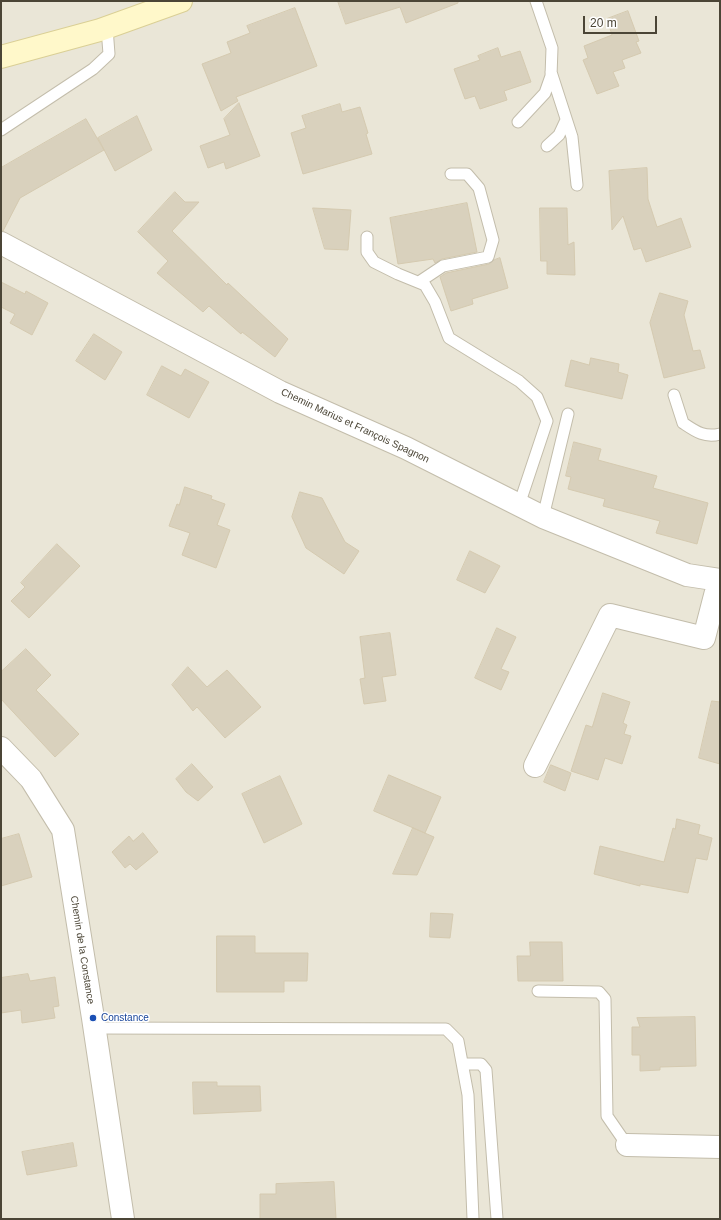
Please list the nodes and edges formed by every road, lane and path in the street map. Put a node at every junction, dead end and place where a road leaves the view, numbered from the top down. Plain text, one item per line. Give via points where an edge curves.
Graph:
1 (181, 1) edge
2 (536, 1) edge
3 (107, 28) junction
4 (36, 47) junction
5 (1, 48) edge
6 (1, 57) edge
7 (551, 71) junction
8 (566, 120) junction
9 (518, 122) dead end
10 (1, 130) edge
11 (547, 146) dead end
12 (451, 174) dead end
13 (577, 184) dead end
14 (367, 237) dead end
15 (1, 243) edge
16 (419, 282) junction
17 (674, 395) dead end
18 (568, 414) dead end
19 (720, 434) edge
20 (519, 505) junction
21 (543, 517) junction
22 (719, 580) edge
23 (1, 748) edge
24 (535, 766) dead end
25 (538, 991) dead end
26 (94, 1028) junction
27 (462, 1064) junction
28 (627, 1145) joint
29 (720, 1147) edge
30 (123, 1219) edge
31 (473, 1219) edge
32 (497, 1219) edge

1 - 3 street
2 - 7 lane via 552,48
3 - 4 street
3 - 10 lane via 109,54 93,69
4 - 5 street
4 - 6 street
7 - 8 lane
7 - 9 lane via 545,92
8 - 11 lane via 559,134
8 - 13 lane via 572,137
12 - 16 lane via 467,174 479,188 493,240 488,257 443,266
14 - 16 lane via 367,252 374,262
15 - 20 street, Chemin Marius et François Spagnon via 280,392 406,448
16 - 20 lane via 425,285 435,302 449,338 519,381 537,397 547,421
17 - 19 lane via 683,423 700,434
18 - 21 lane
20 - 21 street, Chemin Marius et François Spagnon
21 - 22 street, Chemin Marius et François Spagnon via 687,575
22 - 24 street via 704,638 610,615
23 - 26 street, Chemin de la Constance via 31,779 63,830
25 - 28 lane via 599,992 605,999 607,1116
26 - 27 lane via 446,1029 458,1041
26 - 30 street, Chemin de la Constance
27 - 31 lane via 468,1096
27 - 32 lane via 481,1064 486,1070
28 - 29 street

